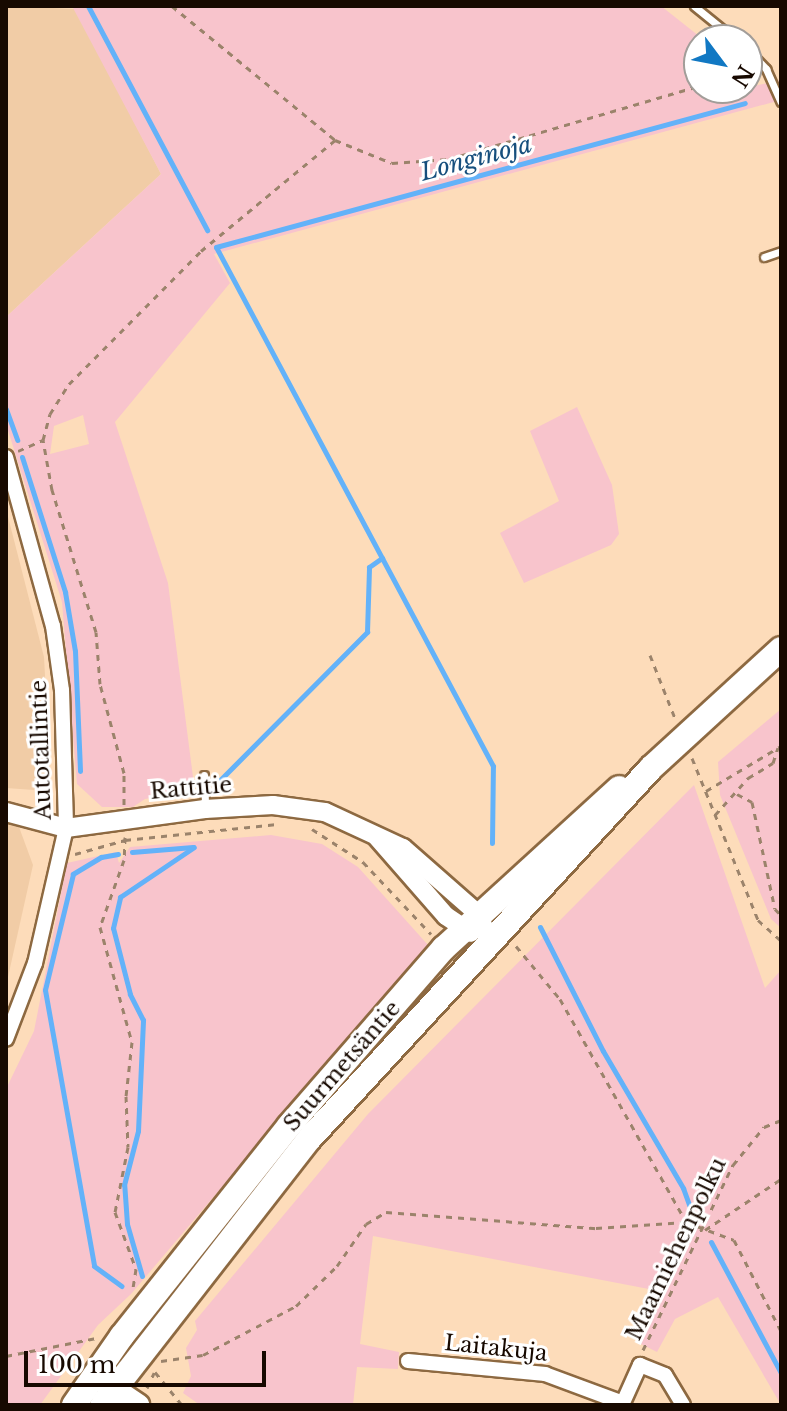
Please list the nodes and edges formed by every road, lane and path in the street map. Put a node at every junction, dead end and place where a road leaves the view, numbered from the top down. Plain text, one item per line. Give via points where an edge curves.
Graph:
1 (172, 6) edge
2 (694, 6) edge
3 (716, 24) edge
4 (763, 66) edge
5 (683, 91) edge
6 (781, 102) edge
7 (335, 140) junction
8 (781, 251) edge
9 (764, 257) dead end
10 (43, 440) junction
11 (6, 455) edge
12 (781, 649) edge
13 (650, 655) dead end
14 (682, 740) junction
15 (780, 747) edge
16 (651, 768) junction
17 (204, 775) dead end
18 (706, 792) junction
19 (737, 794) junction
20 (205, 809) junction
21 (6, 812) edge
22 (715, 815) junction
23 (124, 819) junction
24 (290, 824) dead end
25 (308, 827) dead end
26 (66, 828) junction
27 (125, 840) junction
28 (57, 861) junction
29 (781, 915) edge
30 (469, 922) junction
31 (501, 940) junction
32 (781, 941) edge
33 (444, 948) junction
34 (6, 1039) edge
35 (781, 1120) edge
36 (781, 1179) edge
37 (686, 1222) junction
38 (705, 1230) junction
39 (131, 1295) dead end
40 (781, 1331) edge
41 (105, 1332) dead end
42 (166, 1350) dead end
43 (6, 1356) edge
44 (408, 1361) dead end
45 (158, 1362) junction
46 (640, 1365) junction
47 (155, 1372) junction
48 (103, 1390) edge
49 (622, 1404) edge
50 (74, 1405) edge
51 (138, 1405) edge
52 (182, 1405) edge
53 (683, 1405) edge

1 - 7 path
2 - 3 lane
4 - 6 lane
5 - 7 path via 449,159 392,163
7 - 10 path via 201,251 69,384 50,414
8 - 9 lane
10 - 11 path
10 - 23 path via 64,534 96,632 100,684 124,773
11 - 26 street, Autotallintie via 53,626 62,690
12 - 14 main road, Suurmetsäntie
13 - 14 path
14 - 16 main road, Suurmetsäntie
14 - 18 path
15 - 18 path
15 - 19 path via 773,763 748,778
16 - 30 main road, Suurmetsäntie via 614,791
16 - 31 main road, Suurmetsäntie
17 - 20 lane
18 - 22 path
19 - 22 path
19 - 29 path via 752,802 775,909
20 - 23 street, Rattitie
20 - 30 street, Rattitie via 307,808 343,817 403,848
21 - 26 street, Rattitie
22 - 32 path via 758,920
23 - 26 street, Rattitie
23 - 27 path
24 - 27 path
25 - 33 path via 363,862
26 - 28 street, Autotallintie
27 - 28 path
27 - 39 path via 124,860 100,927 132,1042 128,1147 115,1212 136,1269
28 - 34 street, Autotallintie via 35,963
30 - 31 street, Rattitie
30 - 33 main road, Suurmetsäntie
31 - 37 path via 560,999
31 - 48 main road, Suurmetsäntie via 311,1137
33 - 48 main road, Suurmetsäntie via 289,1126
35 - 38 path, Maamiehenpolku via 764,1127 733,1165
36 - 38 path
37 - 38 path
37 - 45 path via 596,1228 386,1212 366,1224 337,1266 296,1306 203,1355
38 - 40 path via 734,1240
38 - 46 path, Maamiehenpolku via 643,1349
41 - 43 path via 76,1344
42 - 45 path
44 - 49 street, Laitakuja via 545,1374
45 - 47 path
46 - 49 street
46 - 53 street via 665,1375
47 - 51 path
47 - 52 path
48 - 50 main road, Suurmetsäntie
48 - 51 main road

